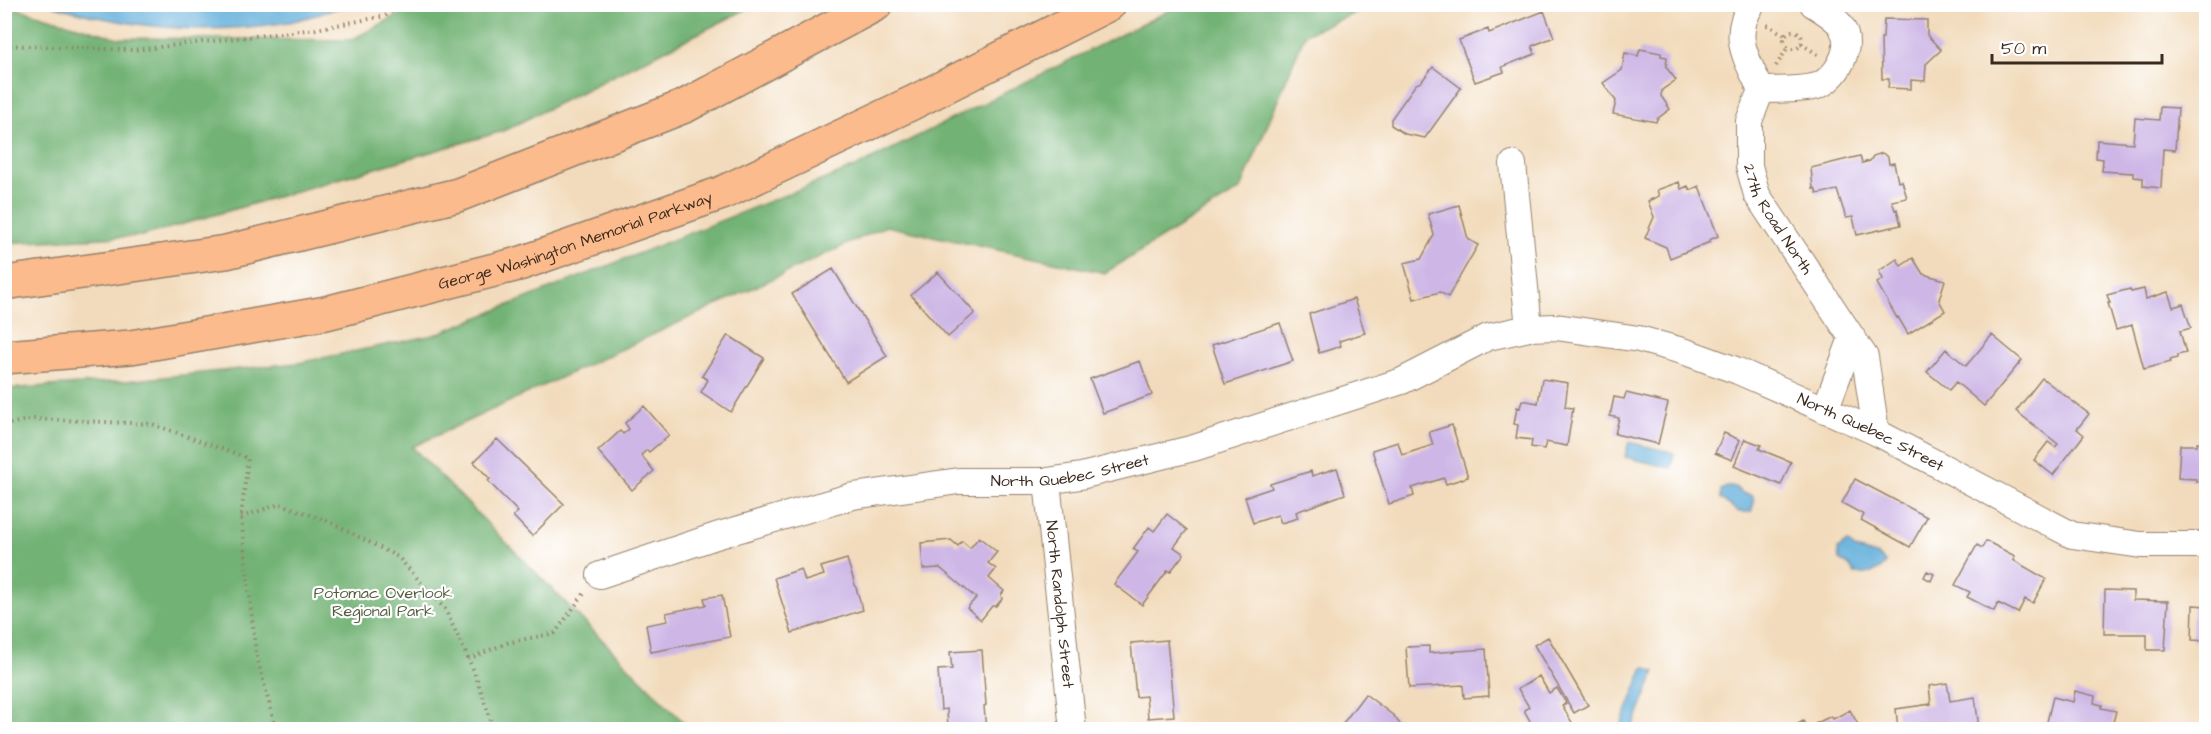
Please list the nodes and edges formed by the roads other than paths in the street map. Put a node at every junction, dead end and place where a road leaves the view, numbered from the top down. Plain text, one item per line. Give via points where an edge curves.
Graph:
1 (876, 4) edge
2 (1109, 4) edge
3 (1752, 4) edge
4 (1813, 4) edge
5 (1761, 90) junction
6 (1513, 164) dead end
7 (4, 283) edge
8 (1529, 328) junction
9 (1852, 338) junction
10 (4, 357) edge
11 (1825, 410) junction
12 (1876, 432) junction
13 (1047, 481) junction
14 (2206, 545) edge
15 (600, 575) road end
16 (1073, 729) edge

1 - 7 highway via 686,105 458,195 226,252
2 - 10 highway, George Washington Memorial Parkway via 722,193 522,263 326,313 131,347
3 - 5 street via 1744,16 1742,46
4 - 5 street via 1842,27 1846,42 1843,58 1833,75 1820,85 1802,89
5 - 9 street, 27th Road North via 1749,122 1749,166 1757,195
6 - 8 street
8 - 11 street, North Quebec Street via 1556,327 1639,339 1686,352
8 - 13 street, North Quebec Street via 1488,337 1402,381 1194,448
9 - 11 street
9 - 12 street, 27th Road North via 1864,357
11 - 12 street, North Quebec Street
12 - 14 street, North Quebec Street via 2072,535 2141,545
13 - 15 street, North Quebec Street via 958,481 854,496
13 - 16 street, North Randolph Street

